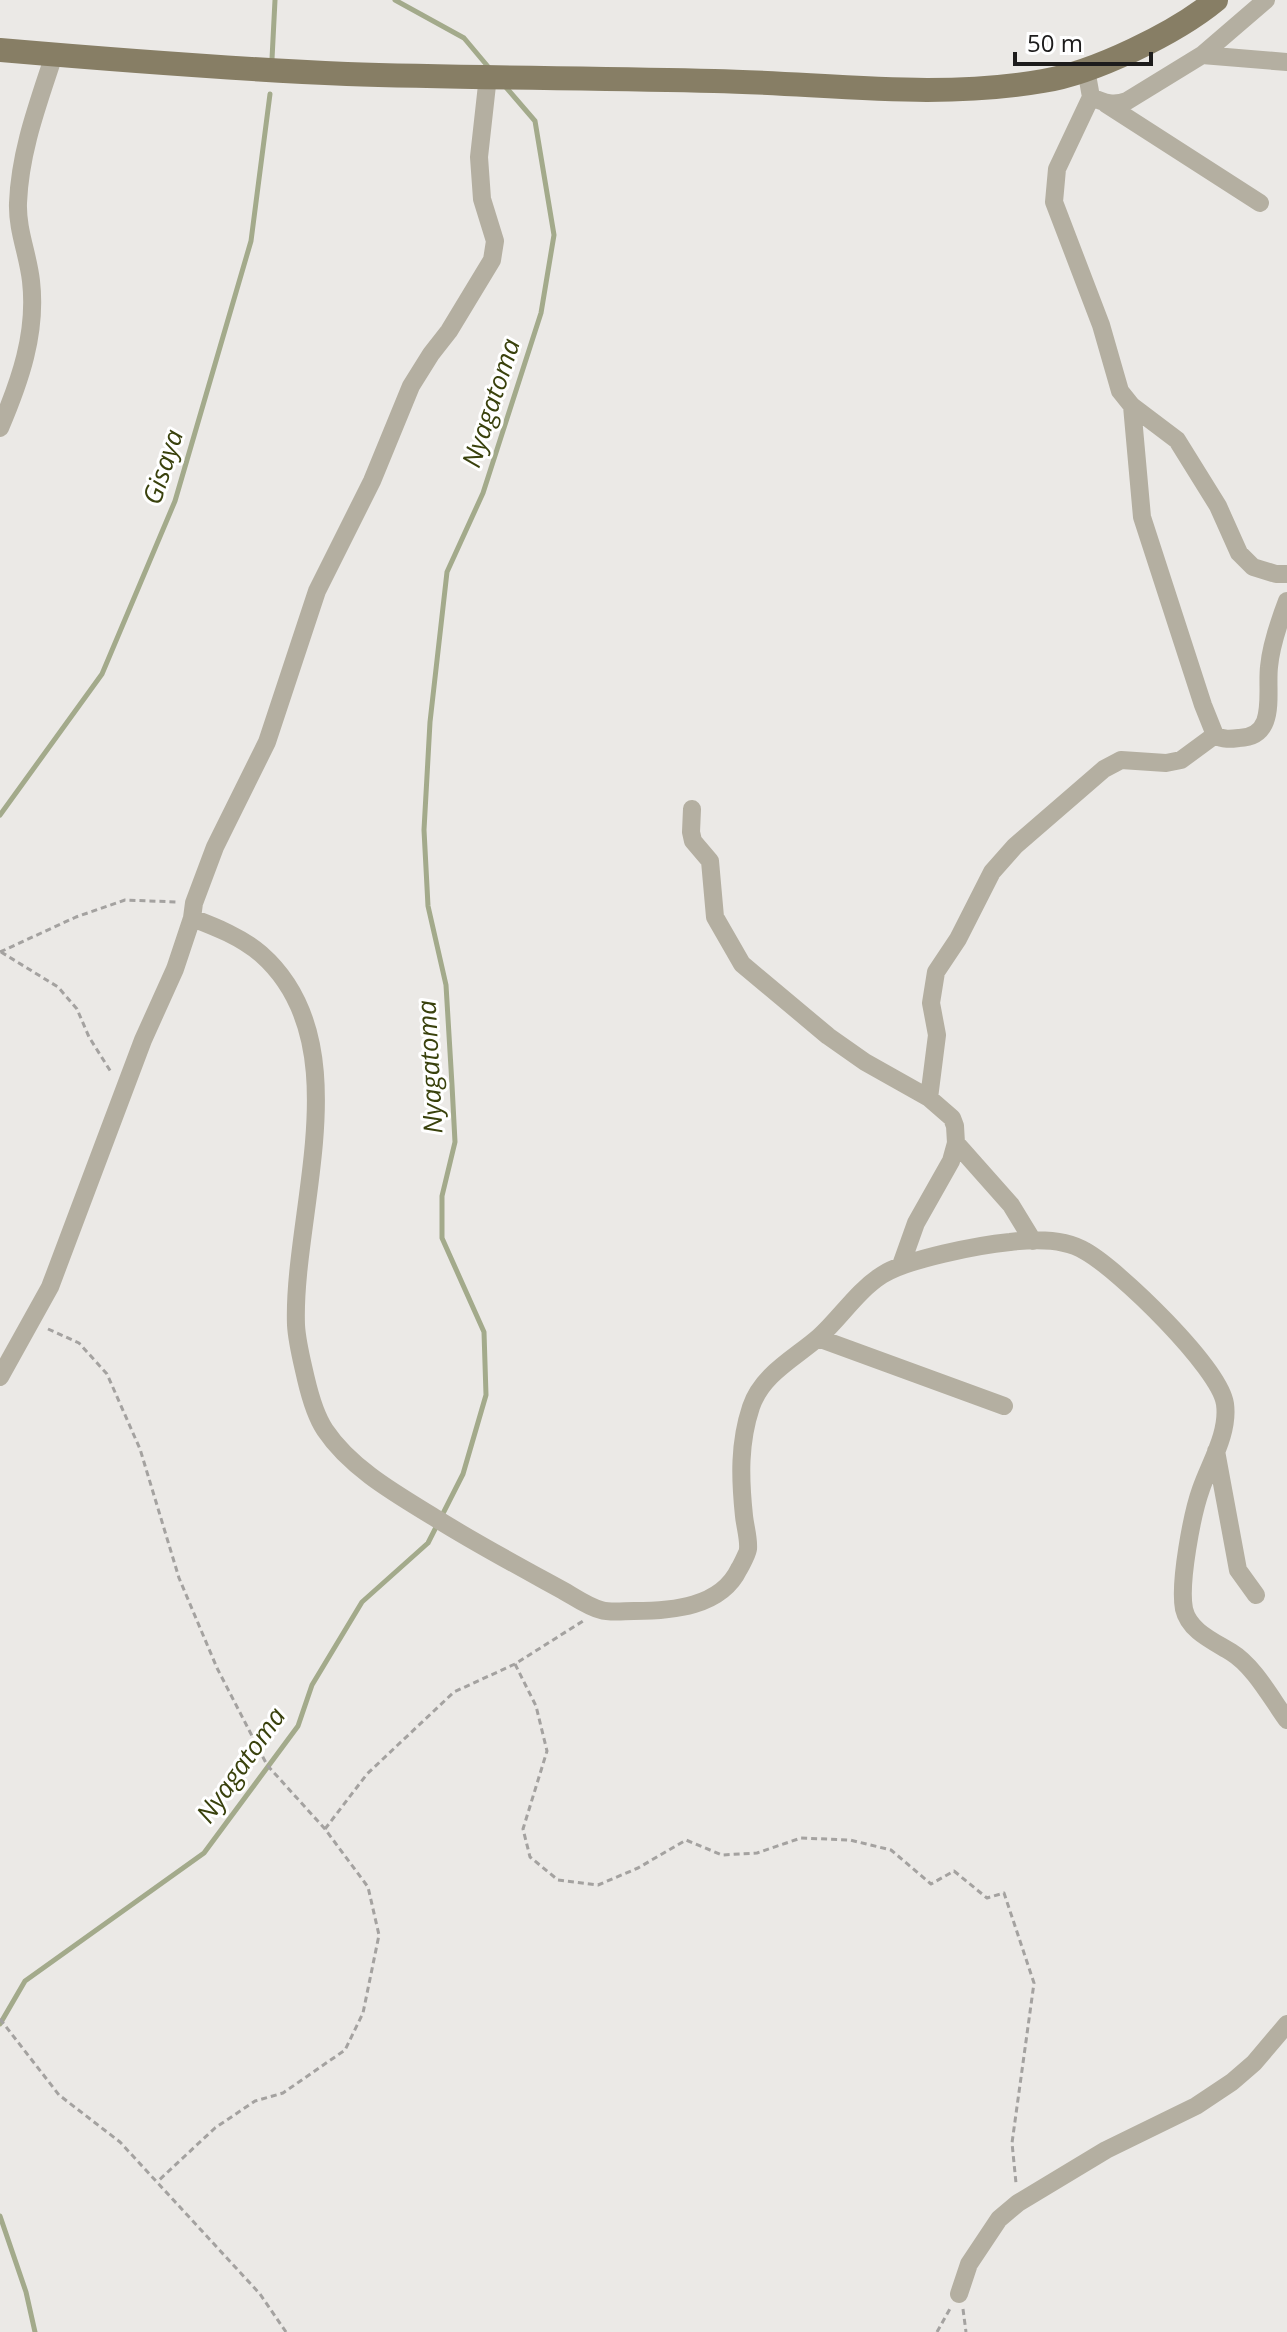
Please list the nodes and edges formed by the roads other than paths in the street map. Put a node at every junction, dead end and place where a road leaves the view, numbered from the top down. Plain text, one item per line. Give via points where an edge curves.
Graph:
1 (1216, 0) edge
2 (1266, 0) edge
3 (0, 50) edge
4 (54, 55) junction
5 (1202, 55) junction
6 (1287, 62) edge
7 (1086, 69) junction
8 (488, 76) junction
9 (1098, 100) junction
10 (1260, 203) dead end
11 (1132, 406) junction
12 (0, 428) edge
13 (1287, 574) edge
14 (1287, 601) edge
15 (1215, 735) junction
16 (692, 809) dead end
17 (193, 911) junction
18 (929, 1098) junction
19 (956, 1143) junction
20 (1033, 1241) junction
21 (901, 1265) junction
22 (818, 1338) junction
23 (0, 1377) edge
24 (1004, 1406) dead end
25 (1216, 1451) junction
26 (1256, 1595) dead end
27 (1287, 1720) edge
28 (1287, 2024) edge
29 (959, 2294) road end

1 - 7 main road via 1150,41
2 - 5 street
3 - 4 main road
4 - 8 main road via 347,74
4 - 12 street via 20,172 18,207 31,281 30,324 18,387
5 - 6 street
5 - 9 street via 1127,101 1116,105
7 - 8 main road via 1044,81 970,89
7 - 9 street
8 - 17 street via 479,157 482,199 495,241 492,260 411,386 372,481 317,591 267,742 215,847
9 - 10 street
9 - 11 street via 1057,169 1054,202 1120,391
11 - 13 street via 1177,440 1218,506 1239,553 1253,567
11 - 15 street via 1142,517
14 - 15 street via 1269,666 1268,717 1262,729 1245,738
15 - 18 street via 1181,760 1121,760 1104,769 992,872 936,972 931,1003 937,1035
16 - 18 street via 693,841 710,861 715,917 742,964 828,1036
17 - 22 street via 260,953 275,969 296,1002 310,1043 318,1112 296,1319 310,1395 322,1426 344,1455 425,1511 599,1610 658,1611 707,1601 732,1583 749,1550 741,1448 753,1400 772,1374
17 - 23 street via 50,1287
18 - 19 street via 952,1118
19 - 20 street via 1011,1205
19 - 21 street
20 - 21 street via 972,1248
20 - 25 street via 1082,1248 1147,1302 1177,1335 1225,1403
21 - 22 street via 858,1295
22 - 24 street
25 - 26 street via 1238,1570
25 - 27 street via 1194,1514 1185,1613 1198,1631 1245,1664
28 - 29 street via 1254,2063 1196,2106 1106,2150 1018,2203 999,2219 969,2264

